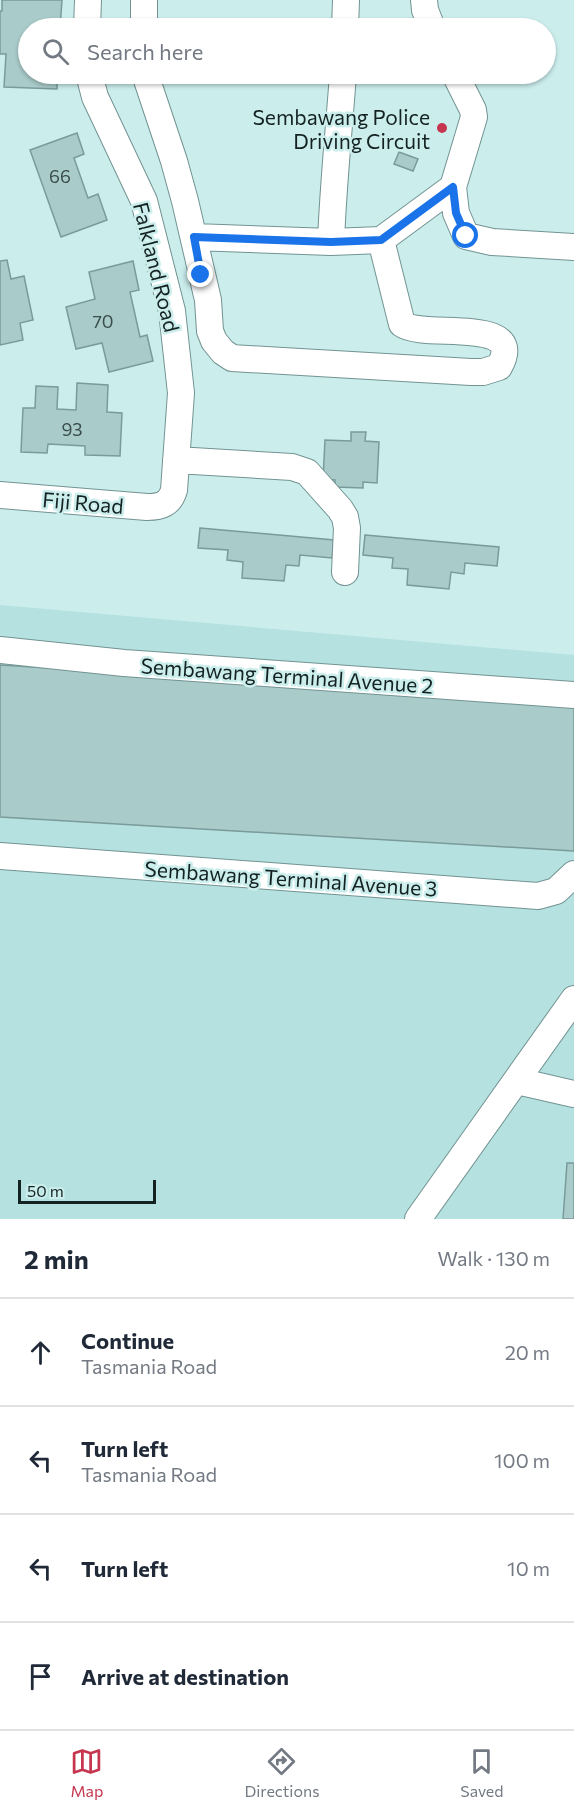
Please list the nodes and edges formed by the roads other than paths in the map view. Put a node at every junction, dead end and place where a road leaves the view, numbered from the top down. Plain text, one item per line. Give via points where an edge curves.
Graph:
1 (88, 0) edge
2 (144, 0) edge
3 (346, 0) edge
4 (424, 0) edge
5 (87, 18) edge
6 (144, 18) edge
7 (345, 18) edge
8 (428, 18) edge
9 (92, 84) edge
10 (148, 84) edge
11 (342, 84) edge
12 (460, 84) edge
13 (453, 187) junction
14 (194, 237) junction
15 (381, 240) junction
16 (331, 242) junction
17 (574, 247) edge
18 (176, 460) junction
19 (0, 495) edge
20 (166, 504) joint
21 (345, 572) dead end
22 (0, 650) edge
23 (574, 695) edge
24 (0, 856) edge
25 (574, 873) edge
26 (574, 999) edge
27 (517, 1081) junction
28 (574, 1094) edge
29 (418, 1219) edge

1 - 5 street
2 - 6 street
3 - 7 street
4 - 8 street
9 - 18 street, Falkland Road via 144,201 172,311 181,393
10 - 14 street
11 - 16 street
12 - 13 street via 474,117
13 - 15 street
13 - 17 street via 456,213 466,236 492,242
14 - 15 street via 208,300 210,331 223,352 232,358 471,372 499,367 505,349 494,335 426,330 402,324
14 - 16 street
15 - 16 street
18 - 20 street, Falkland Road via 174,490
18 - 21 street via 292,467 307,472 345,517
19 - 20 street, Fiji Road via 147,507
22 - 23 street, Sembawang Terminal Avenue 2 via 124,663
24 - 25 street, Sembawang Terminal Avenue 3 via 538,896 556,891
26 - 27 street
27 - 28 street
27 - 29 street

